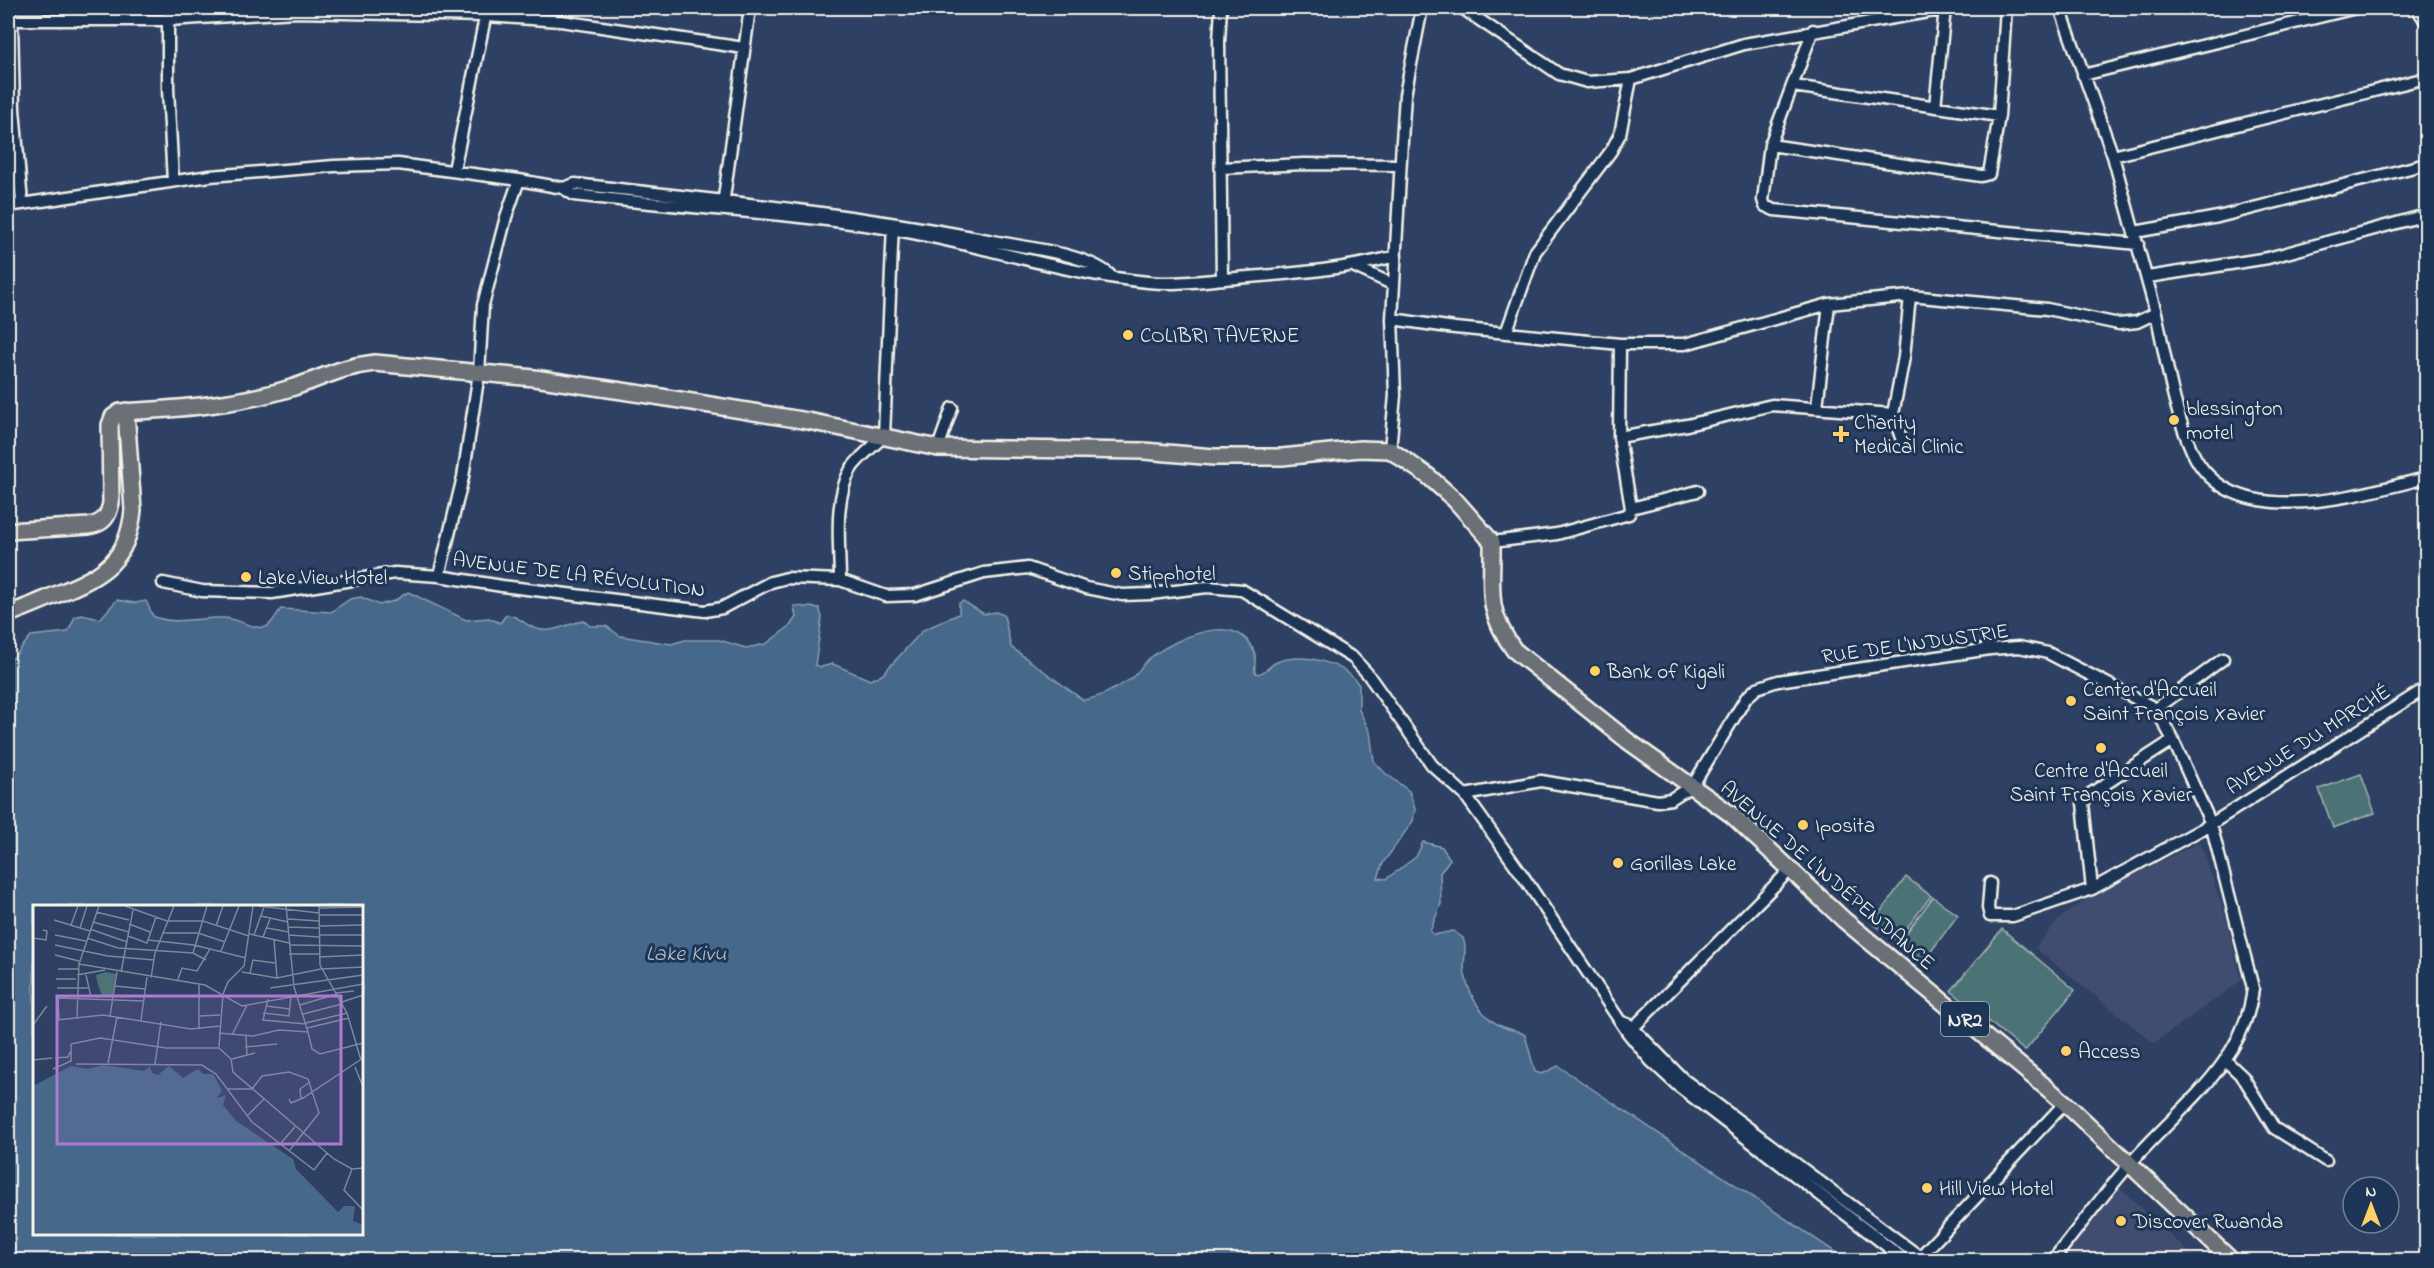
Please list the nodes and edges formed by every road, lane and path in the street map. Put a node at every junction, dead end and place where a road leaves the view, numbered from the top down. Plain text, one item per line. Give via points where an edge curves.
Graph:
1 (168, 8) edge
2 (750, 8) edge
3 (1221, 8) edge
4 (1422, 8) edge
5 (1462, 8) edge
6 (1948, 8) edge
7 (2006, 8) edge
8 (2060, 8) edge
9 (2356, 8) edge
10 (2417, 8) edge
11 (295, 10) edge
12 (487, 12) edge
13 (10, 20) edge
14 (169, 20) junction
15 (2427, 22) edge
16 (1813, 30) junction
17 (744, 48) junction
18 (2083, 75) junction
19 (2427, 78) edge
20 (1631, 79) junction
21 (1793, 86) junction
22 (1935, 106) junction
23 (1999, 116) junction
24 (1770, 145) junction
25 (2113, 156) junction
26 (2427, 164) edge
27 (1400, 165) junction
28 (1221, 168) junction
29 (454, 170) junction
30 (519, 180) junction
31 (173, 181) junction
32 (22, 203) junction
33 (723, 204) junction
34 (8, 206) edge
35 (2427, 215) edge
36 (893, 225) junction
37 (2135, 232) junction
38 (2138, 244) junction
39 (1396, 256) junction
40 (1354, 267) junction
41 (2148, 277) junction
42 (1222, 279) junction
43 (1394, 285) junction
44 (1910, 296) junction
45 (1829, 304) junction
46 (2156, 313) junction
47 (1392, 319) junction
48 (1506, 333) junction
49 (1620, 344) junction
50 (480, 373) junction
51 (1817, 407) junction
52 (952, 408) dead end
53 (126, 411) junction
54 (1893, 414) junction
55 (884, 436) junction
56 (1619, 437) junction
57 (1902, 444) dead end
58 (938, 448) junction
59 (1390, 450) junction
60 (2427, 478) edge
61 (1698, 491) dead end
62 (1630, 508) junction
63 (8, 531) edge
64 (1491, 543) junction
65 (439, 576) junction
66 (840, 580) junction
67 (163, 583) dead end
68 (8, 614) edge
69 (2223, 659) dead end
70 (2427, 688) edge
71 (2156, 709) junction
72 (2173, 740) junction
73 (1693, 785) junction
74 (1465, 795) junction
75 (2211, 824) junction
76 (1790, 870) junction
77 (1990, 883) dead end
78 (2092, 889) junction
79 (1631, 1031) junction
80 (2225, 1060) junction
81 (2066, 1103) junction
82 (2326, 1161) dead end
83 (2131, 1162) junction
84 (1807, 1177) junction
85 (1920, 1259) edge
86 (1905, 1260) edge
87 (2053, 1260) edge
88 (2231, 1260) edge

1 - 14 street
2 - 17 street
3 - 28 street
4 - 27 street via 1405,95
5 - 20 street via 1559,74 1587,82
6 - 16 street
6 - 22 street
7 - 23 street
8 - 18 street
9 - 18 street
10 - 15 street
11 - 12 street
11 - 14 street
12 - 17 street
12 - 29 street
13 - 14 street
13 - 32 street
14 - 31 street
16 - 20 street via 1744,44
16 - 21 street
17 - 33 street
18 - 25 street
19 - 25 street
20 - 48 street via 1620,134 1535,252
21 - 22 street
21 - 24 street
22 - 23 street
23 - 24 street via 1992,170 1981,176
24 - 38 street via 1762,200 1774,210
25 - 37 street
26 - 37 street via 2218,217
27 - 28 street
27 - 39 street
28 - 42 street
29 - 30 street
29 - 31 street via 398,164 334,166
30 - 33 street via 563,188 574,195
30 - 50 street via 483,305
31 - 32 street
32 - 34 street
33 - 36 street
35 - 41 street via 2268,258
36 - 42 street via 1028,253 1097,275 1176,283
36 - 55 street
37 - 38 street
38 - 41 street
39 - 40 street
39 - 43 street
40 - 42 street
40 - 43 street
41 - 46 street
43 - 47 street
44 - 45 street
44 - 46 street via 2047,309 2119,324 2137,322
44 - 54 street
45 - 49 street via 1685,344
45 - 51 street
46 - 60 street via 2193,453 2210,475 2230,491 2261,500 2327,501
47 - 48 street
47 - 59 street via 1395,395
48 - 49 street
49 - 56 street
50 - 53 highway via 375,363 350,366 260,395
50 - 55 highway via 755,412
50 - 65 street via 463,477
51 - 54 street
51 - 56 street via 1772,405
52 - 58 street
53 - 63 highway via 113,417 110,425 111,503 101,523
53 - 68 highway via 133,510 131,527 119,556 88,581
54 - 57 street
55 - 58 highway
55 - 66 street via 847,478 841,500
56 - 62 street
58 - 59 highway via 1143,451 1214,457
59 - 64 highway via 1455,500
61 - 62 street
62 - 64 street via 1629,514 1557,534
64 - 73 highway, AVENUE DE L'INDÉPENDANCE via 1493,612 1514,650 1628,741
65 - 66 street, AVENUE DE LA RÉVOLUTION via 705,611 722,608 771,582 787,578
65 - 67 street, AVENUE DE LA RÉVOLUTION via 395,573 272,593 202,591
66 - 74 street, AVENUE DE LA RÉVOLUTION via 886,596 915,595 984,573 1028,567 1086,588 1122,595 1206,587 1242,590 1353,658 1432,765
69 - 71 street
70 - 75 street, AVENUE DU MARCHÉ
71 - 72 street
71 - 73 street, RUE DE L'INDUSTRIE via 2049,653 2019,647 1778,681 1757,688 1746,698
72 - 75 street
72 - 78 street via 2083,802
73 - 74 street, RUE DE L'INDUSTRIE via 1671,799 1658,801 1541,781
73 - 76 highway, AVENUE DE L'INDÉPENDANCE / NR2 via 1732,815
74 - 79 street, AVENUE DE LA RÉVOLUTION
75 - 78 street, AVENUE DU MARCHÉ
75 - 80 street via 2253,988 2240,1038
76 - 79 street
76 - 81 highway, AVENUE DE L'INDÉPENDANCE / NR2 via 1924,988
77 - 78 street, AVENUE DU MARCHÉ via 1990,916 1999,917 2013,916
79 - 84 street, AVENUE DE LA RÉVOLUTION via 1680,1082
80 - 82 street via 2243,1077 2274,1128
80 - 83 street via 2165,1130
81 - 83 highway, AVENUE DE L'INDÉPENDANCE / NR2
81 - 85 street
83 - 87 street
83 - 88 highway, AVENUE DE L'INDÉPENDANCE / NR2
84 - 85 street
84 - 86 street

